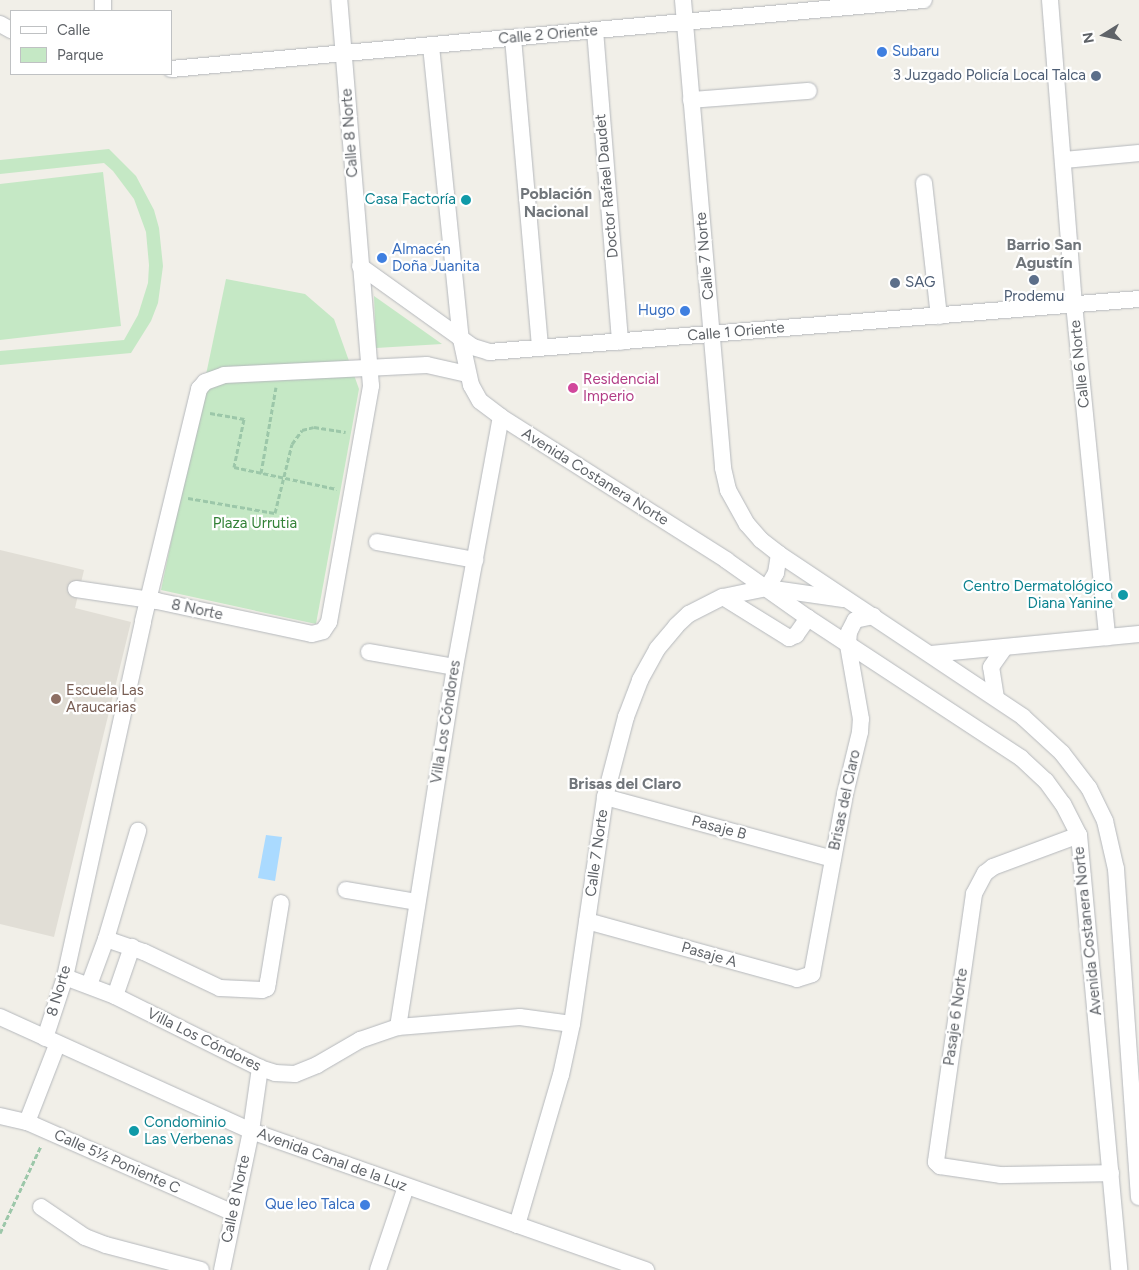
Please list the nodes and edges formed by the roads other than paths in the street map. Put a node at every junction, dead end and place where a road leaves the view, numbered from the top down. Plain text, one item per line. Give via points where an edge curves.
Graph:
1 (339, 0) edge
2 (683, 0) edge
3 (924, 0) edge
4 (1050, 0) edge
5 (685, 22) junction
6 (595, 30) junction
7 (513, 38) junction
8 (431, 46) junction
9 (344, 54) junction
10 (172, 69) edge
11 (808, 91) dead end
12 (691, 100) junction
13 (1139, 153) edge
14 (1064, 160) junction
15 (924, 183) dead end
16 (360, 266) junction
17 (1139, 299) edge
18 (1074, 304) junction
19 (939, 316) junction
20 (711, 334) junction
21 (461, 339) junction
22 (620, 342) junction
23 (540, 348) junction
24 (370, 368) junction
25 (468, 374) junction
26 (501, 418) junction
27 (738, 509) joint
28 (377, 542) dead end
29 (780, 554) junction
30 (475, 560) junction
31 (767, 588) junction
32 (76, 590) dead end
33 (723, 597) junction
34 (149, 600) junction
35 (848, 600) junction
36 (874, 616) junction
37 (808, 618) junction
38 (1139, 634) edge
39 (1107, 637) junction
40 (848, 645) junction
41 (1005, 647) junction
42 (369, 652) dead end
43 (931, 654) junction
44 (455, 667) junction
45 (996, 698) junction
46 (605, 797) junction
47 (138, 831) dead end
48 (1079, 835) junction
49 (833, 859) junction
50 (346, 890) dead end
51 (418, 902) junction
52 (281, 903) dead end
53 (587, 921) junction
54 (106, 939) junction
55 (132, 947) junction
56 (816, 954) joint
57 (65, 977) junction
58 (89, 985) junction
59 (115, 996) junction
60 (0, 1017) edge
61 (572, 1024) junction
62 (398, 1027) junction
63 (51, 1041) junction
64 (260, 1068) junction
65 (0, 1116) edge
66 (27, 1122) junction
67 (251, 1131) junction
68 (1111, 1173) junction
69 (406, 1187) junction
70 (1139, 1198) edge
71 (40, 1207) dead end
72 (233, 1214) junction
73 (517, 1225) junction
74 (201, 1270) edge
75 (222, 1270) edge
76 (378, 1270) edge
77 (646, 1270) edge
78 (1119, 1270) edge

1 - 9 street, Calle 8 Norte
2 - 5 street, Calle 7 Norte
3 - 5 street, Calle 2 Oriente
4 - 14 street, Calle 6 Norte
5 - 6 street, Calle 2 Oriente
5 - 12 street, Calle 7 Norte
6 - 7 street, Calle 2 Oriente
6 - 22 street, Doctor Rafael Daudet
7 - 8 street, Calle 2 Oriente
7 - 23 street
8 - 9 street, Calle 2 Oriente
8 - 21 street, Avenida Costanera Norte
9 - 10 street, Calle 2 Oriente
9 - 16 street, Calle 8 Norte
11 - 12 street
12 - 20 street, Calle 7 Norte
13 - 14 street
14 - 18 street, Calle 6 Norte
15 - 19 street
16 - 21 street, Calle 1 Oriente
16 - 24 street, 8 Norte
17 - 18 street, Calle 1 Oriente
18 - 19 street, Calle 1 Oriente
18 - 39 street, Calle 6 Norte
19 - 20 street, Calle 1 Oriente
20 - 22 street, Calle 1 Oriente
20 - 27 street, Calle 7 Norte via 723,468 728,490
21 - 23 street, Calle 1 Oriente via 489,352
21 - 25 street, Avenida Costanera Norte
22 - 23 street, Calle 1 Oriente
24 - 25 street via 427,365
24 - 34 street via 224,374 205,382 192,410
24 - 34 street, 8 Norte via 371,386 329,622 323,631 312,634
25 - 26 street, Avenida Costanera Norte via 476,395
26 - 30 street, Villa Los Cóndores
26 - 31 street, Avenida Costanera Norte
27 - 29 street, Avenida Costanera Norte via 747,524
28 - 30 street
29 - 31 street via 776,572
29 - 35 street, Avenida Costanera Norte
30 - 44 street, Villa Los Cóndores
31 - 33 street, Calle 7 Norte
31 - 35 street, Avenida Costanera Norte
31 - 37 street, Avenida Costanera Norte
32 - 34 street
33 - 37 street via 789,638 796,635
33 - 46 street, Calle 7 Norte via 689,614 657,649 640,680 626,717
34 - 57 street, 8 Norte
35 - 36 street, Avenida Costanera Norte
36 - 40 street via 861,617 851,624
36 - 43 street, Avenida Costanera Norte
37 - 40 street, Avenida Costanera Norte
38 - 39 street
39 - 41 street
40 - 48 street, Avenida Costanera Norte via 1021,758 1063,804
40 - 49 street, Brisas del Claro via 861,719
41 - 43 street
41 - 45 street via 991,667
42 - 44 street
43 - 45 street, Avenida Costanera Norte
44 - 51 street, Villa Los Cóndores
45 - 70 street, Avenida Costanera Norte via 1044,734 1062,752 1089,788 1111,837 1116,869
46 - 49 street, Pasaje B
46 - 53 street, Calle 7 Norte
47 - 54 street
48 - 68 street, Avenida Costanera Norte
48 - 68 street, Pasaje 6 Norte via 1003,863 985,873 974,894 936,1164 1001,1175
49 - 56 street, Brisas del Claro
50 - 51 street
51 - 62 street, Villa Los Cóndores
52 - 55 street via 265,990 220,988
53 - 56 street, Pasaje A via 797,979 812,974
53 - 61 street, Calle 7 Norte
54 - 55 street
54 - 58 street
55 - 59 street
57 - 58 street, Villa Los Cóndores
57 - 63 street, 8 Norte
58 - 59 street, Villa Los Cóndores
59 - 64 street, Villa Los Cóndores
60 - 63 street, Avenida Canal de la Luz
61 - 62 street, Villa Los Cóndores via 520,1018
61 - 73 street, Calle 7 Norte via 561,1075
62 - 64 street, Villa Los Cóndores via 360,1040 295,1074
63 - 66 street, 8 Norte
63 - 67 street, Avenida Canal de la Luz
64 - 67 street, Calle 8 Norte
65 - 66 street, Calle 5½ Poniente C
66 - 72 street, Calle 5½ Poniente C
67 - 69 street, Avenida Canal de la Luz
67 - 72 street, Calle 8 Norte
68 - 78 street, Avenida Costanera Norte
69 - 73 street, Avenida Canal de la Luz
69 - 76 street
71 - 74 street via 92,1240
72 - 75 street, Calle 8 Norte
73 - 77 street, Avenida Canal de la Luz

